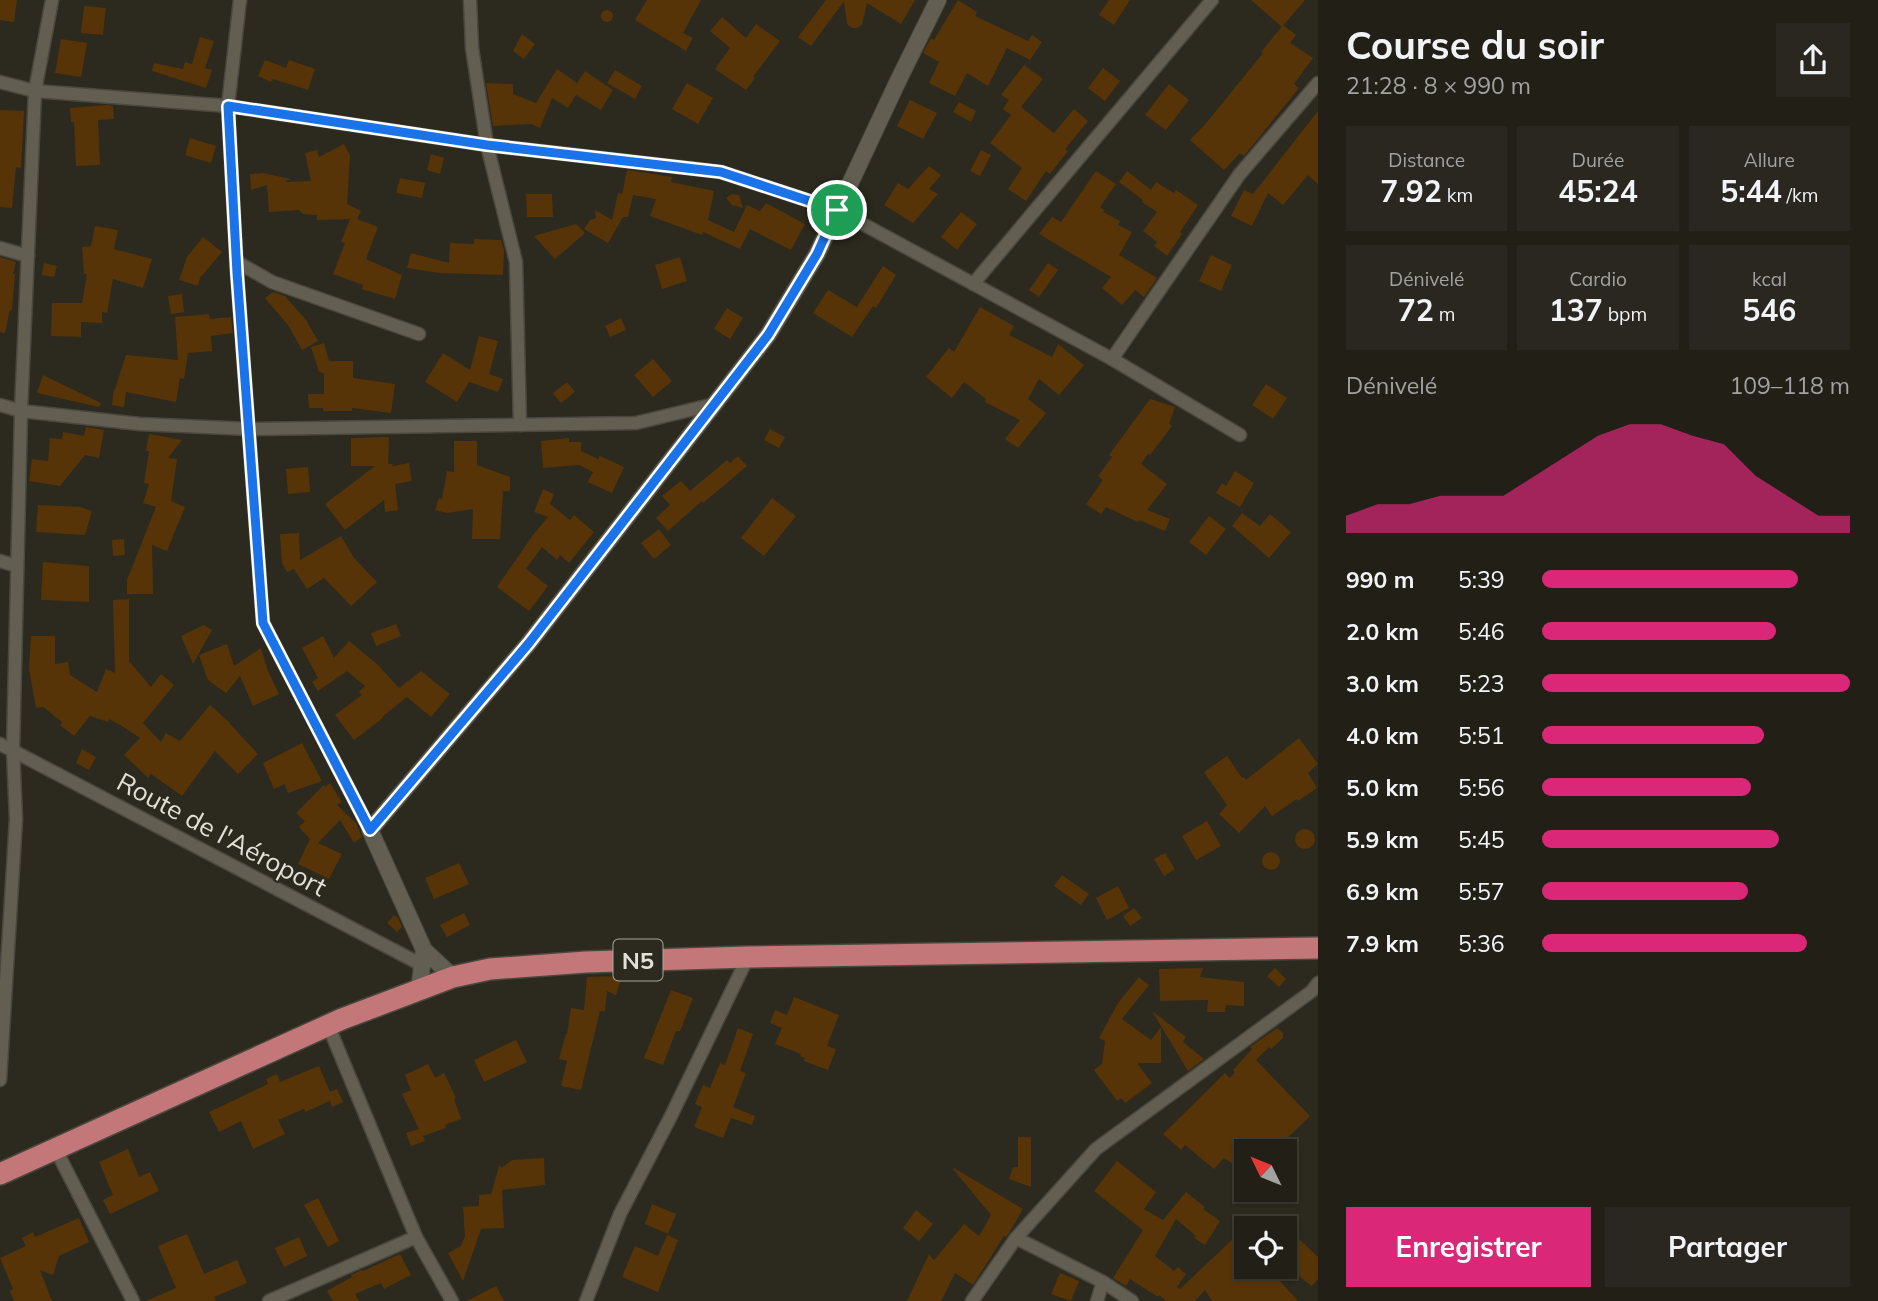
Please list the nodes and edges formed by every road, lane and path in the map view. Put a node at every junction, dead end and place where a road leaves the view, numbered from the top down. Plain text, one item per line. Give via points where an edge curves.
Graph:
1 (52, 0) edge
2 (240, 0) edge
3 (470, 0) edge
4 (938, 0) edge
5 (1212, 0) edge
6 (0, 82) edge
7 (1318, 83) edge
8 (35, 91) junction
9 (228, 106) junction
10 (487, 145) junction
11 (837, 210) junction
12 (0, 248) edge
13 (28, 256) junction
14 (237, 262) junction
15 (973, 284) junction
16 (419, 334) dead end
17 (1112, 359) junction
18 (715, 404) junction
19 (0, 405) edge
20 (21, 411) junction
21 (520, 425) junction
22 (249, 429) junction
23 (1240, 435) dead end
24 (0, 561) edge
25 (17, 566) junction
26 (0, 744) edge
27 (13, 750) junction
28 (370, 830) junction
29 (1318, 948) edge
30 (748, 957) junction
31 (423, 958) junction
32 (453, 977) junction
33 (419, 990) junction
34 (1316, 990) edge
35 (328, 1025) junction
36 (0, 1080) edge
37 (55, 1148) junction
38 (0, 1174) edge
39 (416, 1237) junction
40 (1016, 1238) junction
41 (1103, 1282) junction
42 (133, 1301) edge
43 (270, 1301) edge
44 (452, 1301) edge
45 (586, 1301) edge
46 (972, 1301) edge
47 (1097, 1301) edge
48 (1132, 1301) edge

1 - 8 street
2 - 9 street
3 - 10 street via 472,48
4 - 11 street
5 - 15 street
6 - 8 street
7 - 17 street via 1239,175
8 - 9 street
8 - 13 street
9 - 10 street
9 - 14 street
10 - 11 street via 721,172
10 - 21 street via 516,262
11 - 15 street
11 - 18 street via 817,254 768,335
12 - 13 street
13 - 20 street
14 - 16 street via 272,282
14 - 22 street
15 - 17 street
17 - 23 street
18 - 21 street via 636,423
18 - 28 street via 529,643
19 - 20 street
20 - 22 street via 140,424
20 - 25 street
21 - 22 street
22 - 28 street via 263,623
24 - 25 street
25 - 27 street
26 - 27 street, Route de l'Aéroport
27 - 31 street, Route de l'Aéroport
27 - 36 street via 16,819
28 - 31 street
29 - 30 highway, N5
30 - 32 highway, N5 via 586,962 490,969
30 - 45 street via 620,1214
31 - 32 street
31 - 33 street
32 - 33 highway, N5
33 - 35 highway, N5
34 - 40 street via 1096,1149
35 - 37 highway, N5
35 - 39 street
37 - 38 highway, N5
37 - 42 street
39 - 43 street
39 - 44 street
40 - 41 street
40 - 46 street
41 - 47 street
41 - 48 street

